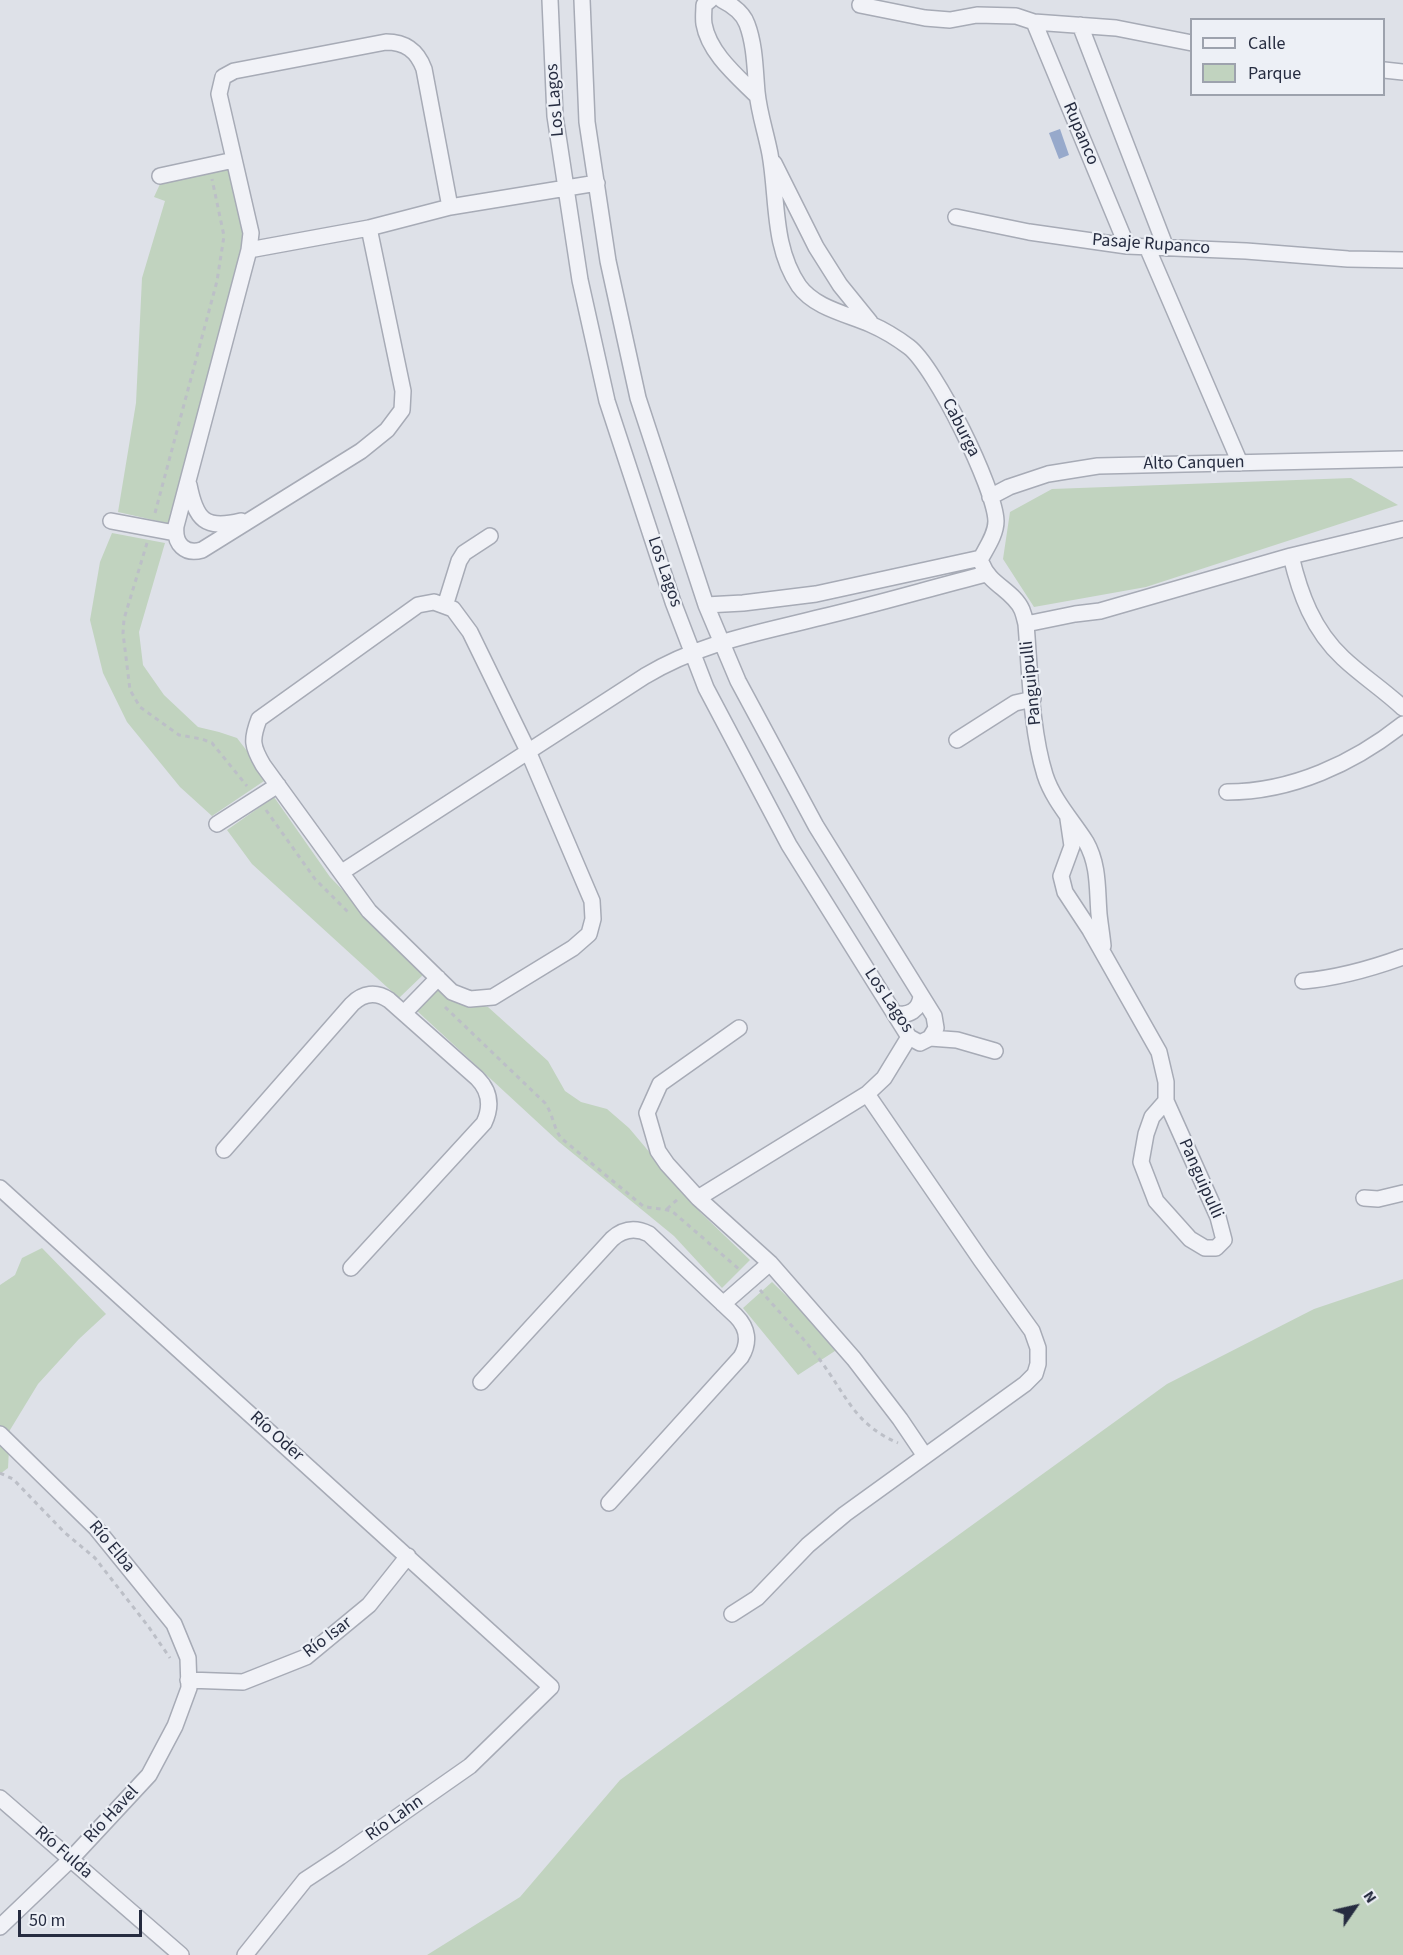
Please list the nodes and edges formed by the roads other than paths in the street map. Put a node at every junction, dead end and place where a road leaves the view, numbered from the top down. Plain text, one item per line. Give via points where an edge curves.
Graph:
1 (550, 0) edge
2 (582, 0) edge
3 (710, 0) edge
4 (722, 0) edge
5 (860, 5) dead end
6 (1034, 22) junction
7 (1080, 25) junction
8 (1190, 43) edge
9 (1385, 70) edge
10 (1403, 72) edge
11 (757, 96) junction
12 (770, 155) junction
13 (234, 160) junction
14 (160, 176) dead end
15 (597, 183) junction
16 (566, 188) junction
17 (450, 207) junction
18 (956, 217) dead end
19 (369, 228) junction
20 (1127, 246) junction
21 (1147, 247) junction
22 (1166, 248) junction
23 (249, 250) junction
24 (1403, 260) edge
25 (872, 325) junction
26 (1403, 459) edge
27 (1240, 463) junction
28 (188, 480) junction
29 (990, 497) junction
30 (253, 519) junction
31 (203, 520) junction
32 (111, 521) dead end
33 (1403, 529) edge
34 (176, 530) junction
35 (490, 536) dead end
36 (207, 547) junction
37 (1291, 556) junction
38 (981, 558) junction
39 (986, 573) junction
40 (816, 594) junction
41 (706, 605) junction
42 (445, 606) junction
43 (822, 617) junction
44 (1026, 624) junction
45 (720, 642) junction
46 (692, 651) junction
47 (1033, 699) junction
48 (1403, 708) edge
49 (1403, 724) edge
50 (957, 740) dead end
51 (528, 751) junction
52 (278, 785) junction
53 (1227, 792) dead end
54 (1068, 819) junction
55 (217, 824) dead end
56 (342, 873) junction
57 (1104, 953) junction
58 (1403, 957) edge
59 (438, 978) junction
60 (1303, 981) dead end
61 (921, 995) junction
62 (404, 1013) junction
63 (894, 1013) junction
64 (739, 1028) dead end
65 (909, 1037) junction
66 (930, 1038) junction
67 (995, 1051) dead end
68 (867, 1094) junction
69 (1166, 1101) junction
70 (224, 1150) dead end
71 (0, 1188) edge
72 (1403, 1193) edge
73 (698, 1198) junction
74 (1364, 1198) dead end
75 (770, 1263) junction
76 (351, 1268) dead end
77 (723, 1304) junction
78 (481, 1382) dead end
79 (0, 1434) edge
80 (925, 1456) junction
81 (609, 1503) dead end
82 (408, 1556) junction
83 (732, 1614) dead end
84 (188, 1680) junction
85 (551, 1687) joint
86 (0, 1798) edge
87 (70, 1860) junction
88 (0, 1927) edge
89 (181, 1955) edge
90 (245, 1955) edge

1 - 16 street, Los Lagos via 555,116
2 - 15 street, Los Lagos via 587,122
3 - 11 street via 704,5 704,24 714,48
4 - 11 street, Caburga via 733,5 747,23
5 - 6 street via 925,18 1016,16
6 - 7 street
6 - 20 street, Rupanco
7 - 8 street
7 - 22 street
9 - 10 street
11 - 12 street, Caburga
12 - 25 street, Caburga via 816,247
12 - 25 street, Caburga via 779,242 789,270 801,289 821,304
13 - 14 street
13 - 17 street via 219,94 223,77 234,70 394,42 410,48 424,69
13 - 23 street via 251,233
15 - 16 street
15 - 41 street, Los Lagos via 608,261 638,398
16 - 17 street
16 - 46 street, Los Lagos via 580,280 607,401
17 - 19 street
18 - 20 street, Pasaje Rupanco
19 - 23 street
19 - 30 street via 403,391 402,410 387,430 361,451
20 - 21 street, Pasaje Rupanco
21 - 22 street, Pasaje Rupanco
21 - 27 street
22 - 24 street, Pasaje Rupanco
23 - 28 street
25 - 29 street, Caburga via 911,349 934,377 978,461
26 - 27 street, Alto Canquen
27 - 29 street, Alto Canquen via 1081,467 1028,480
28 - 31 street via 192,502
28 - 34 street
29 - 38 street, Caburga via 996,521 991,542
30 - 31 street via 221,525
30 - 36 street
31 - 34 street via 189,517 180,521
31 - 36 street via 211,533
32 - 34 street
33 - 37 street
34 - 36 street via 179,545 184,549 196,552
35 - 42 street via 464,553
37 - 44 street via 1100,611
37 - 48 street via 1305,604 1326,639
38 - 39 street, Panguipulli
38 - 40 street
39 - 43 street
39 - 44 street, Panguipulli via 1013,597
40 - 41 street
40 - 43 street
41 - 45 street, Los Lagos
42 - 51 street via 453,609 470,632
42 - 52 street via 434,602 418,604 259,719 252,737 256,751
43 - 45 street
44 - 47 street, Panguipulli
45 - 46 street
45 - 61 street, Los Lagos via 816,826
46 - 51 street via 645,676
46 - 63 street, Los Lagos via 706,688 789,845
47 - 50 street via 1015,703
47 - 54 street, Panguipulli via 1046,778
49 - 53 street via 1350,760 1316,774 1251,792
51 - 56 street
51 - 59 street via 592,901 589,934 493,997 470,999 452,992
52 - 55 street
52 - 56 street
54 - 57 street, Panguipulli via 1086,843 1094,864
54 - 57 street, Panguipulli via 1072,846 1061,876 1065,891
56 - 59 street via 369,910
57 - 69 street, Panguipulli via 1159,1052
58 - 60 street via 1331,978
59 - 62 street
61 - 63 street via 919,1005 911,1013
61 - 66 street, Los Lagos via 934,1016 936,1028
62 - 70 street via 379,995 358,998
62 - 76 street via 483,1084 489,1100 488,1116
63 - 65 street, Los Lagos
64 - 73 street via 660,1084 647,1113 658,1151
65 - 66 street, Los Lagos via 920,1042
65 - 68 street via 884,1078
66 - 67 street via 957,1040
68 - 73 street
68 - 80 street via 1032,1331 1038,1348 1038,1364 1031,1380
69 - 69 street, Panguipulli via 1152,1117 1141,1162 1156,1200 1190,1239 1205,1248 1216,1248 1224,1239 1218,1217
71 - 82 street, Río Oder
72 - 74 street
73 - 75 street
75 - 77 street
75 - 80 street via 854,1359
77 - 78 street via 649,1234 635,1229 622,1232
77 - 81 street via 744,1326 744,1351
79 - 84 street, Río Elba via 96,1528 174,1624 188,1658
80 - 83 street via 826,1529 757,1598
82 - 84 street, Río Isar via 369,1605 306,1657 243,1682
82 - 85 street, Río Oder
84 - 87 street, Río Havel via 189,1688 175,1725 149,1775
85 - 90 street, Río Lahn via 470,1766 305,1880
86 - 87 street, Río Fulda
87 - 88 street, Río Havel
87 - 89 street, Río Fulda

